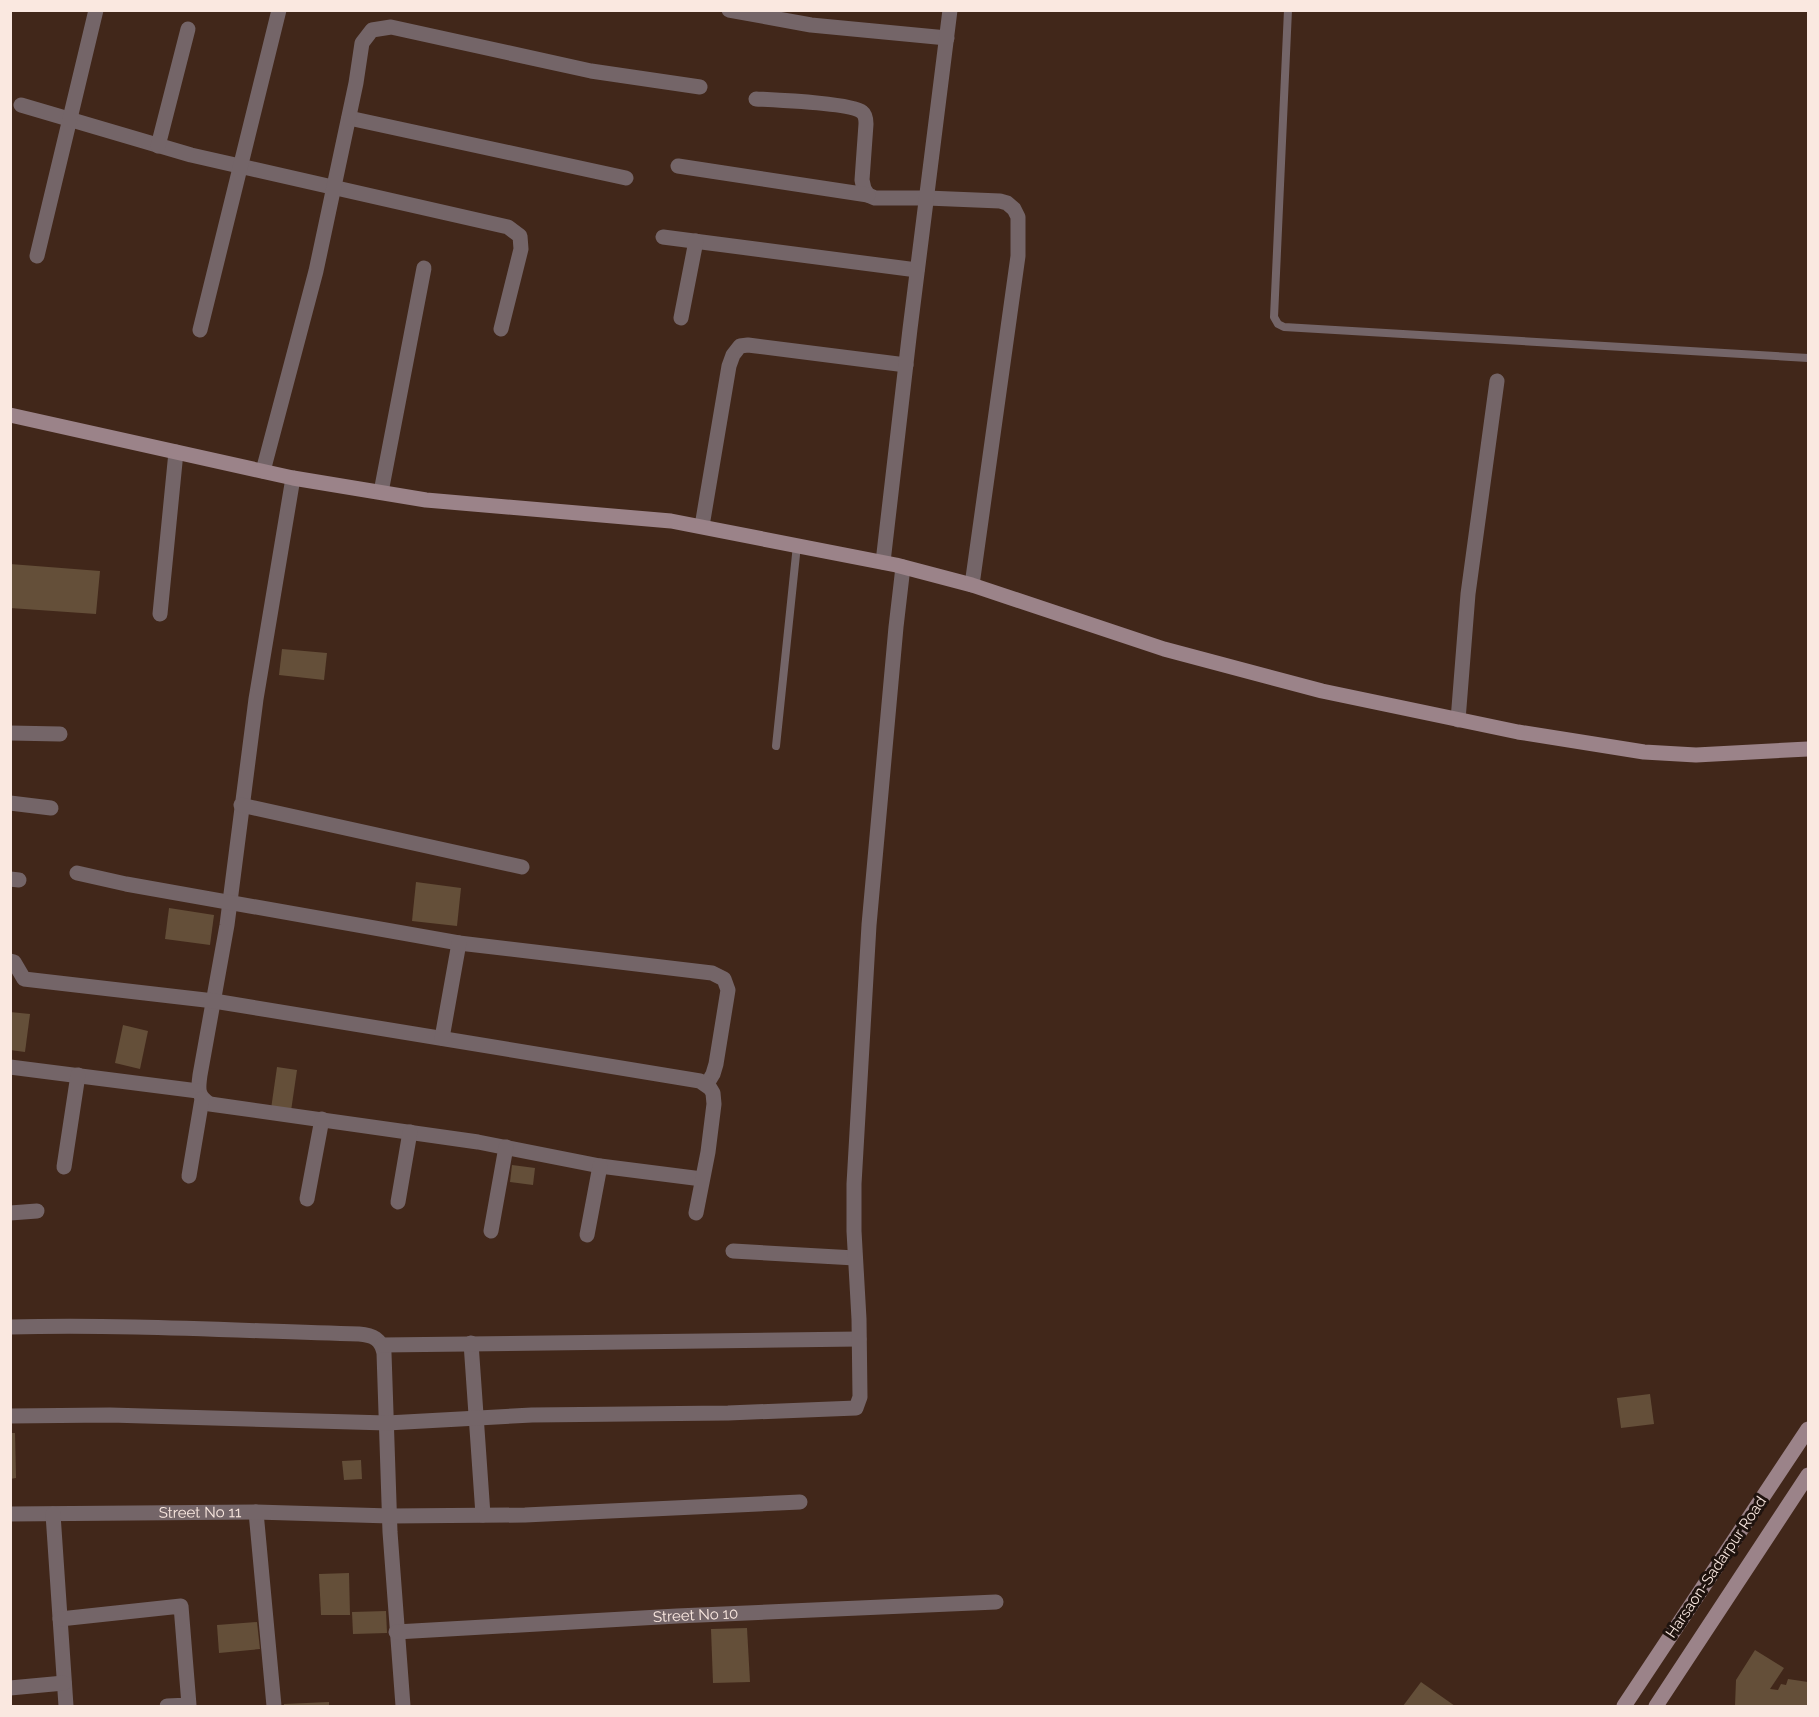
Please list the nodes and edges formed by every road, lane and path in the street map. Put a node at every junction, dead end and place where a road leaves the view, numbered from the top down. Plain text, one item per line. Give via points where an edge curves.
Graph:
1 (96, 10) edge
2 (279, 10) edge
3 (729, 10) edge
4 (950, 10) edge
5 (1288, 10) edge
6 (188, 28) dead end
7 (947, 38) junction
8 (700, 87) dead end
9 (756, 99) dead end
10 (21, 105) dead end
11 (349, 118) junction
12 (69, 120) junction
13 (158, 146) junction
14 (678, 166) dead end
15 (241, 167) junction
16 (626, 178) dead end
17 (333, 186) junction
18 (868, 195) junction
19 (927, 198) junction
20 (663, 237) dead end
21 (696, 241) junction
22 (37, 256) dead end
23 (424, 267) dead end
24 (918, 270) junction
25 (681, 318) dead end
26 (501, 329) dead end
27 (200, 330) dead end
28 (1809, 358) edge
29 (906, 364) junction
30 (1497, 381) dead end
31 (10, 416) edge
32 (176, 453) junction
33 (263, 471) junction
34 (293, 478) junction
35 (381, 492) junction
36 (702, 526) junction
37 (797, 545) junction
38 (883, 562) junction
39 (903, 567) junction
40 (972, 585) junction
41 (160, 614) dead end
42 (1458, 720) junction
43 (10, 732) edge
44 (60, 734) dead end
45 (776, 746) dead end
46 (1809, 749) edge
47 (10, 802) edge
48 (241, 805) junction
49 (51, 808) dead end
50 (522, 867) dead end
51 (77, 873) dead end
52 (229, 903) junction
53 (459, 943) junction
54 (10, 961) edge
55 (214, 1001) junction
56 (442, 1038) junction
57 (10, 1067) edge
58 (78, 1075) junction
59 (707, 1084) junction
60 (200, 1095) junction
61 (322, 1119) junction
62 (410, 1132) junction
63 (506, 1147) junction
64 (600, 1166) junction
65 (64, 1167) dead end
66 (189, 1176) dead end
67 (702, 1179) junction
68 (307, 1199) dead end
69 (398, 1202) dead end
70 (37, 1211) dead end
71 (10, 1213) edge
72 (696, 1213) dead end
73 (491, 1231) dead end
74 (587, 1235) dead end
75 (734, 1251) dead end
76 (855, 1258) junction
77 (10, 1327) edge
78 (859, 1339) junction
79 (471, 1343) junction
80 (382, 1345) junction
81 (10, 1416) edge
82 (475, 1418) junction
83 (387, 1423) junction
84 (1809, 1429) edge
85 (1809, 1475) edge
86 (800, 1502) dead end
87 (256, 1512) junction
88 (10, 1514) edge
89 (53, 1514) junction
90 (483, 1515) junction
91 (390, 1516) junction
92 (996, 1602) dead end
93 (60, 1619) junction
94 (396, 1632) junction
95 (64, 1683) junction
96 (10, 1688) edge
97 (66, 1707) edge
98 (167, 1707) edge
99 (274, 1707) edge
100 (403, 1707) edge
101 (1624, 1707) edge
102 (1656, 1707) edge

1 - 12 street
2 - 15 street
3 - 7 street via 811,25
4 - 7 street
5 - 28 lane via 1274,317 1278,324
6 - 13 street
7 - 19 street
8 - 11 street via 591,71 392,27 380,28 372,30 363,42
9 - 18 street via 861,111 866,117 862,180
10 - 12 street
11 - 16 street
11 - 17 street
12 - 13 street
12 - 22 street
13 - 15 street
14 - 18 street
15 - 17 street
15 - 27 street
17 - 26 street via 514,230 520,236 521,249
17 - 33 street via 316,271
18 - 19 street
19 - 24 street
19 - 40 street via 1000,201 1014,209 1018,217 1018,256
20 - 21 street
21 - 24 street
21 - 25 street
23 - 35 street
24 - 29 street
29 - 36 street via 740,346 729,366
29 - 38 street
30 - 42 street via 1468,594
31 - 32 street
32 - 33 street
32 - 41 street
33 - 34 street
34 - 35 street
34 - 48 street
35 - 36 street via 426,500 630,516
36 - 37 street
37 - 38 street
37 - 45 lane
38 - 39 street
39 - 40 street
39 - 76 street via 869,925 854,1184
40 - 42 street via 1164,649 1322,691
42 - 46 street via 1644,752 1696,755
43 - 44 street
47 - 49 street
48 - 50 street
48 - 52 street
51 - 52 street
52 - 53 street
52 - 55 street
53 - 56 street
53 - 59 street via 720,976 728,990 716,1064
54 - 55 street via 24,979
55 - 56 street
55 - 60 street
56 - 59 street
57 - 58 street
58 - 60 street
58 - 65 street
59 - 67 street via 714,1104
60 - 61 street via 210,1104
60 - 66 street
61 - 62 street
61 - 68 street
62 - 63 street
62 - 69 street
63 - 64 street
63 - 73 street
64 - 67 street
64 - 74 street
67 - 72 street
70 - 71 street
75 - 76 street
76 - 78 street
77 - 80 street via 124,1325 359,1334 370,1335
78 - 79 street
78 - 82 street via 860,1397 854,1410
79 - 80 street
79 - 82 street
80 - 83 street
81 - 83 street
82 - 83 street
82 - 90 street
83 - 91 street
84 - 101 street, Harsaon-Sadarpur Road
85 - 102 street, Harsaon-Sadarpur Road
86 - 90 street, Street No 11
87 - 89 street, Street No 11
87 - 91 street, Street No 11
87 - 99 street
88 - 89 street, Street No 11
89 - 93 street
90 - 91 street, Street No 11
91 - 94 street
92 - 94 street, Street No 10
93 - 95 street
93 - 98 street via 181,1606 189,1706
94 - 100 street
95 - 96 street
95 - 97 street

